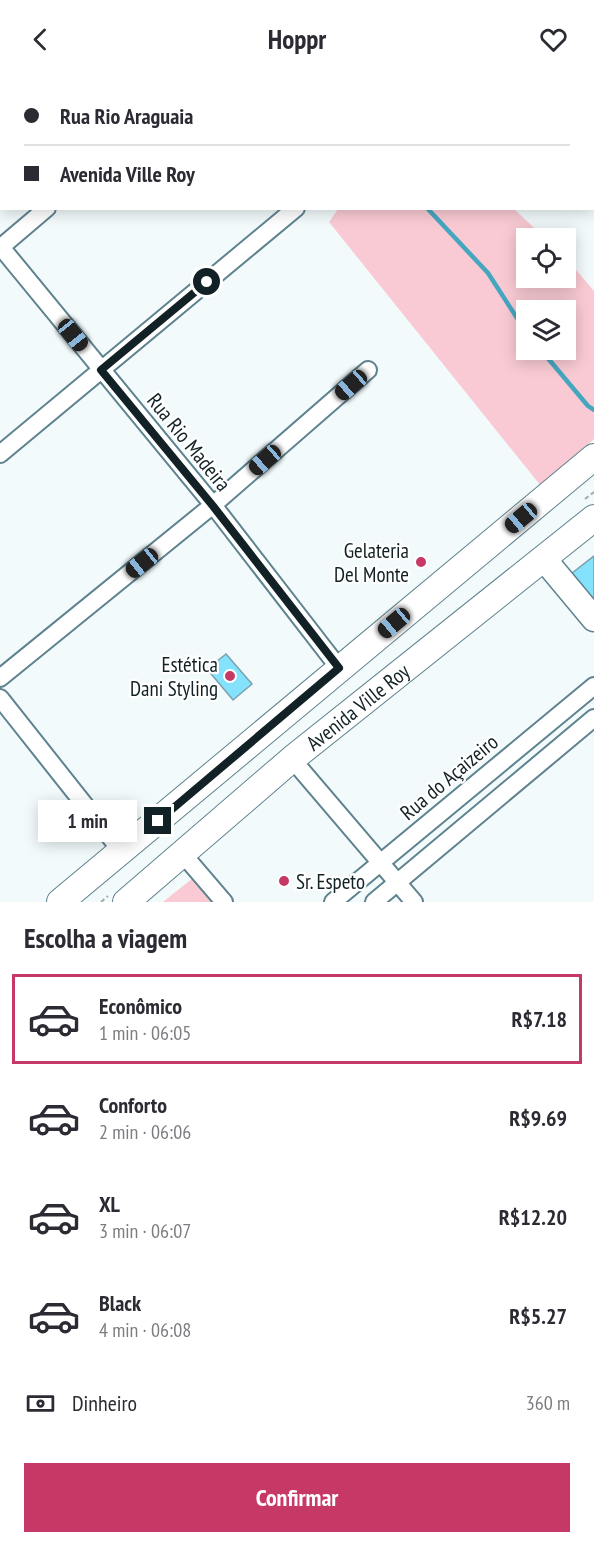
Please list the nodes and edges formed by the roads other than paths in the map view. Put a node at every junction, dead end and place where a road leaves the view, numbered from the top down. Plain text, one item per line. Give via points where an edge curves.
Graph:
1 (44, 210) edge
2 (294, 210) edge
3 (1, 248) edge
4 (101, 370) junction
5 (368, 370) dead end
6 (0, 454) edge
7 (594, 457) edge
8 (213, 506) junction
9 (594, 518) edge
10 (544, 559) junction
11 (594, 618) edge
12 (339, 668) junction
13 (0, 678) edge
14 (594, 686) edge
15 (0, 698) edge
16 (594, 718) edge
17 (292, 759) junction
18 (122, 852) junction
19 (182, 853) junction
20 (380, 863) junction
21 (397, 883) junction
22 (60, 902) edge
23 (126, 902) edge
24 (224, 902) edge
25 (333, 902) edge
26 (374, 902) edge
27 (414, 902) edge

1 - 3 street
2 - 4 street
3 - 4 street, Rua Rio Madeira
4 - 6 street
4 - 8 street, Rua Rio Madeira
5 - 8 street
7 - 12 main road, Avenida Ville Roy
8 - 12 street, Rua Rio Madeira
8 - 13 street
9 - 10 main road, Avenida Ville Roy
10 - 11 street
10 - 17 main road, Avenida Ville Roy
12 - 18 main road, Avenida Ville Roy
14 - 20 street, Rua do Açaizeiro
15 - 18 street
16 - 21 street
17 - 19 main road, Avenida Ville Roy
17 - 20 street
18 - 22 main road, Avenida Ville Roy
19 - 23 main road, Avenida Ville Roy
19 - 24 street
20 - 21 street
20 - 25 street, Rua do Açaizeiro
21 - 26 street
21 - 27 street

